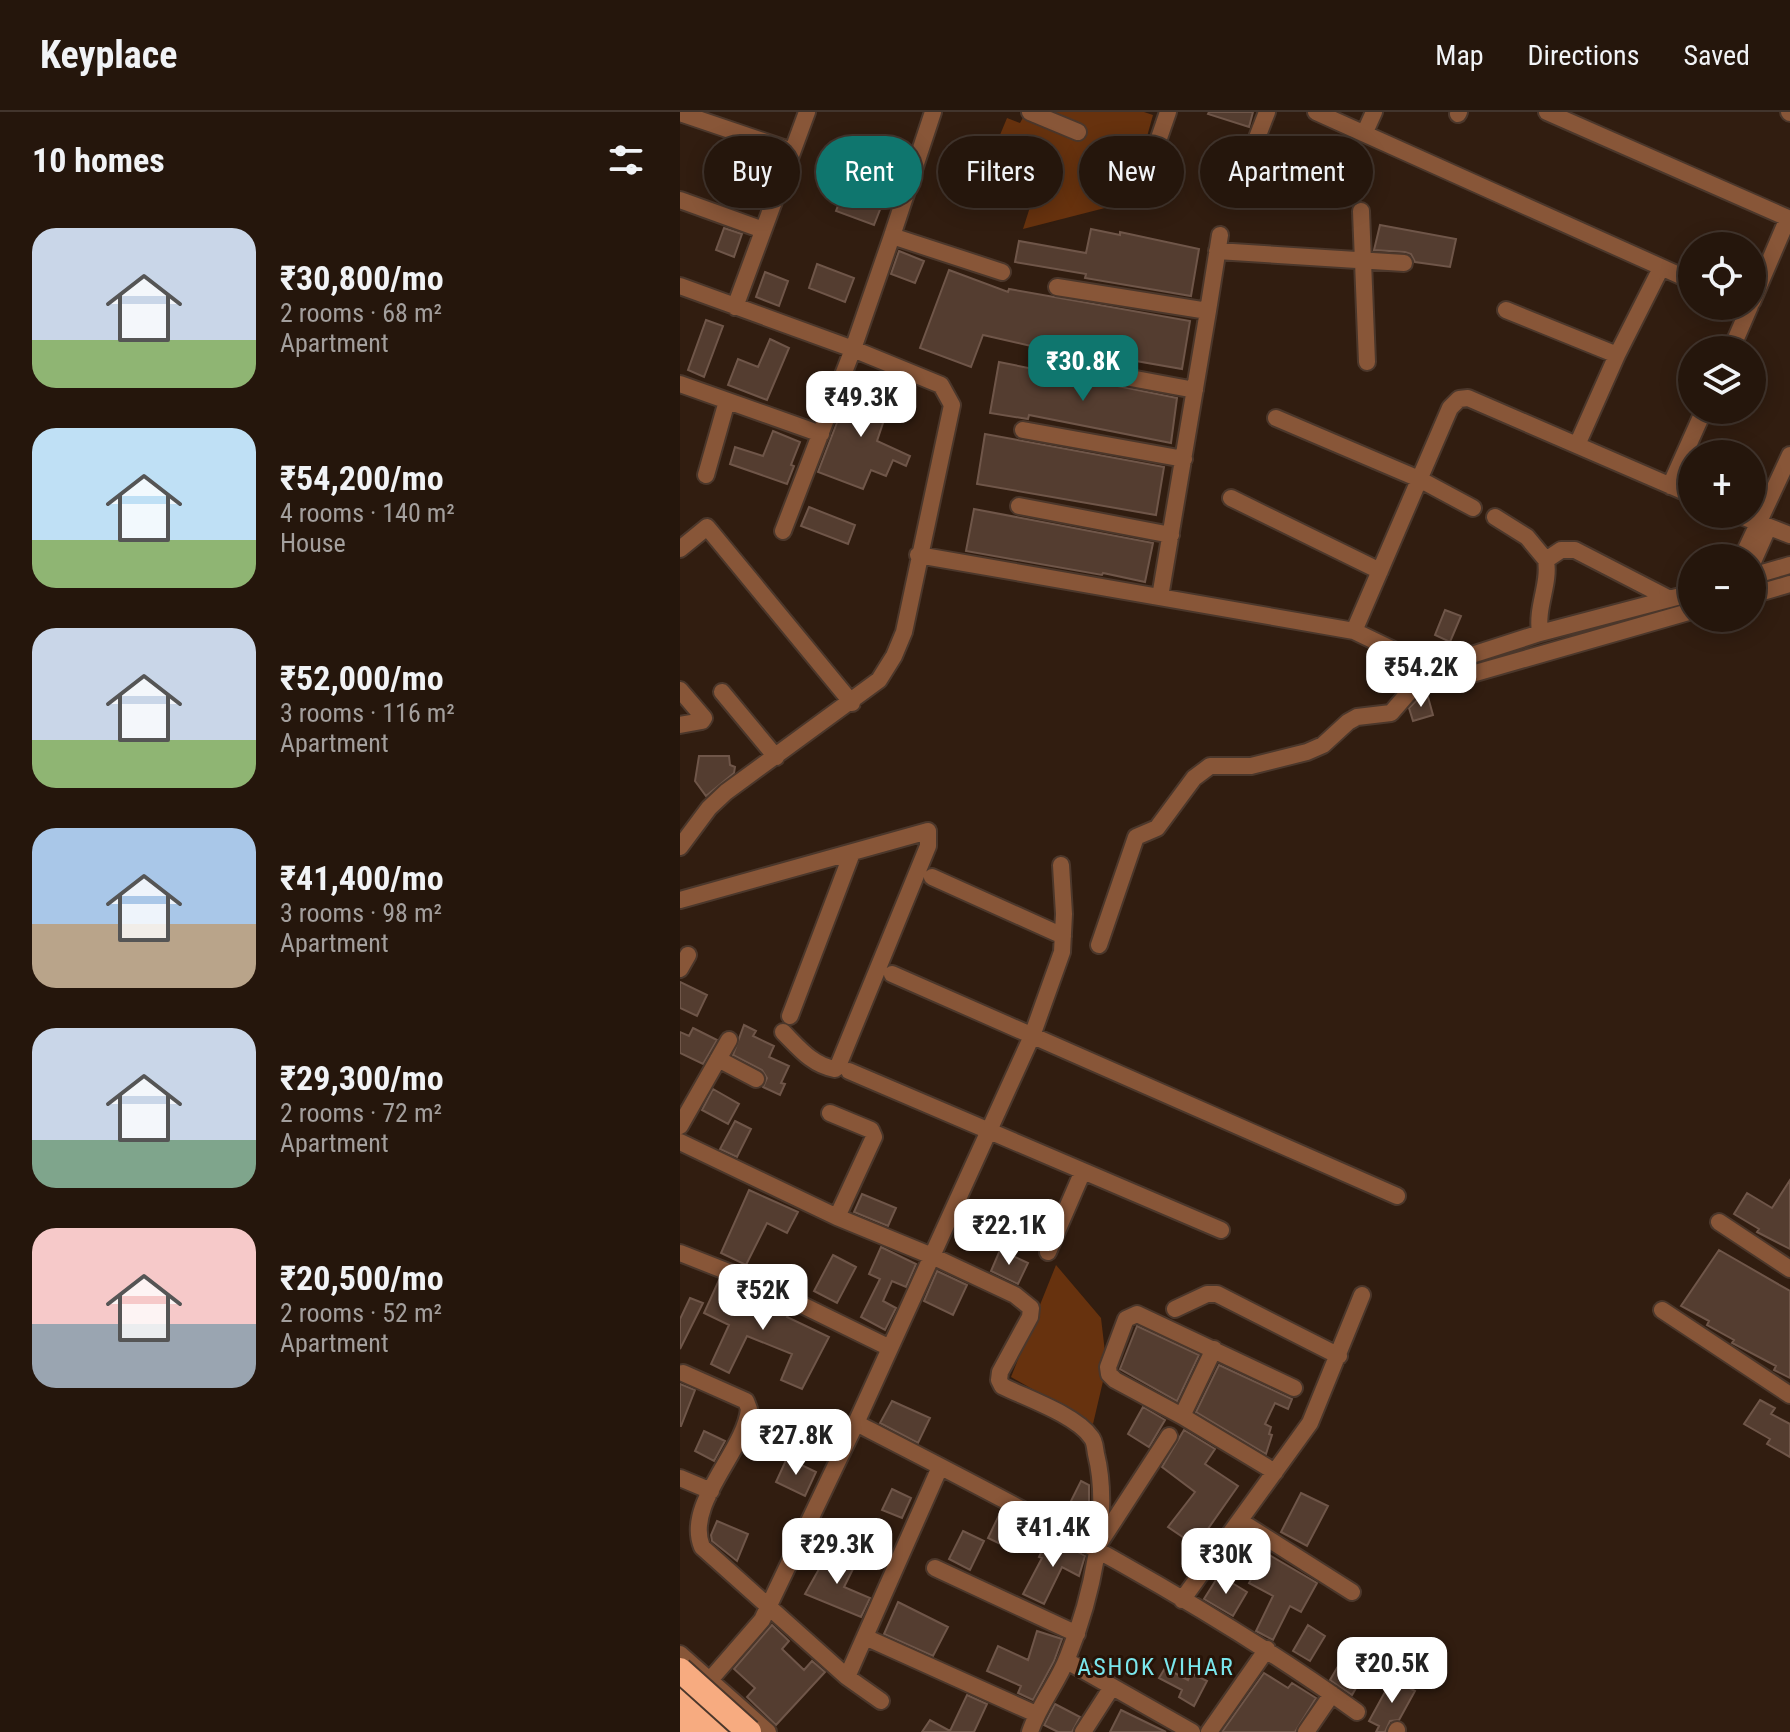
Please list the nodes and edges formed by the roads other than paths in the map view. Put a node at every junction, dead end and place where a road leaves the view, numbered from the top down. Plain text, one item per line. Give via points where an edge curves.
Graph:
1 (807, 112) edge
2 (933, 112) edge
3 (1030, 112) edge
4 (1168, 112) edge
5 (1267, 112) edge
6 (1316, 112) edge
7 (1374, 112) edge
8 (1547, 112) edge
9 (685, 113) edge
10 (1078, 132) dead end
11 (1365, 132) junction
12 (750, 136) edge
13 (798, 136) edge
14 (1160, 136) edge
15 (1258, 136) edge
16 (680, 200) edge
17 (771, 208) edge
18 (1361, 211) dead end
19 (1789, 218) edge
20 (763, 230) junction
21 (892, 236) junction
22 (1363, 260) junction
23 (1404, 263) dead end
24 (1661, 268) junction
25 (1766, 270) edge
26 (1002, 272) dead end
27 (1678, 275) edge
28 (680, 286) edge
29 (1057, 287) dead end
30 (735, 307) junction
31 (1506, 310) dead end
32 (1208, 311) junction
33 (853, 349) junction
34 (1617, 355) junction
35 (1039, 361) dead end
36 (1367, 362) dead end
37 (680, 384) edge
38 (1195, 390) junction
39 (727, 401) junction
40 (1276, 418) dead end
41 (1698, 424) edge
42 (1023, 430) dead end
43 (821, 434) junction
44 (1577, 445) junction
45 (1790, 455) edge
46 (1184, 459) junction
47 (706, 475) dead end
48 (1419, 479) junction
49 (1790, 480) edge
50 (1670, 486) junction
51 (1678, 489) edge
52 (1231, 498) dead end
53 (1019, 506) dead end
54 (1473, 508) dead end
55 (1495, 517) dead end
56 (1766, 518) edge
57 (1766, 521) edge
58 (1766, 527) edge
59 (783, 531) dead end
60 (1171, 535) junction
61 (1790, 535) edge
62 (680, 549) edge
63 (918, 555) junction
64 (1546, 560) junction
65 (1790, 565) edge
66 (1380, 571) junction
67 (1766, 572) edge
68 (1790, 584) edge
69 (1766, 591) edge
70 (1160, 597) junction
71 (1678, 597) edge
72 (1670, 599) junction
73 (1678, 615) edge
74 (1354, 631) junction
75 (1540, 633) junction
76 (1435, 670) junction
77 (680, 690) edge
78 (722, 692) dead end
79 (852, 703) junction
80 (680, 725) edge
81 (776, 757) junction
82 (680, 847) edge
83 (852, 853) junction
84 (1061, 865) dead end
85 (932, 877) dead end
86 (680, 900) edge
87 (1063, 936) junction
88 (1099, 945) dead end
89 (892, 974) dead end
90 (790, 1016) dead end
91 (783, 1032) dead end
92 (1032, 1036) junction
93 (729, 1040) dead end
94 (718, 1059) junction
95 (849, 1071) dead end
96 (756, 1079) dead end
97 (830, 1113) dead end
98 (680, 1126) edge
99 (990, 1132) junction
100 (680, 1142) edge
101 (1083, 1171) junction
102 (1397, 1196) dead end
103 (837, 1217) junction
104 (1719, 1222) dead end
105 (1221, 1230) dead end
106 (1048, 1252) dead end
107 (680, 1253) edge
108 (932, 1256) junction
109 (1790, 1269) edge
110 (1362, 1295) dead end
111 (1175, 1309) dead end
112 (1662, 1310) dead end
113 (890, 1348) junction
114 (1214, 1349) junction
115 (1339, 1356) junction
116 (683, 1373) dead end
117 (1294, 1388) dead end
118 (1790, 1395) edge
119 (1182, 1416) junction
120 (856, 1423) junction
121 (1169, 1436) dead end
122 (940, 1467) junction
123 (1275, 1472) junction
124 (680, 1478) edge
125 (711, 1491) junction
126 (1240, 1521) junction
127 (1096, 1548) junction
128 (935, 1568) dead end
129 (1352, 1592) dead end
130 (1182, 1600) junction
131 (769, 1606) junction
132 (1077, 1634) junction
133 (865, 1637) junction
134 (1267, 1649) junction
135 (680, 1654) edge
136 (1067, 1661) junction
137 (680, 1670) edge
138 (847, 1677) junction
139 (710, 1680) junction
140 (1112, 1687) junction
141 (1332, 1694) junction
142 (881, 1701) dead end
143 (684, 1703) edge
144 (1357, 1712) dead end
145 (1036, 1714) junction
146 (697, 1732) edge
147 (723, 1732) edge
148 (749, 1732) edge
149 (768, 1732) edge
150 (1030, 1732) edge
151 (1083, 1732) edge
152 (1192, 1732) edge
153 (1209, 1732) edge
154 (1306, 1732) edge

1 - 13 street
2 - 21 street
3 - 10 street
4 - 14 street
5 - 15 street
6 - 11 street
7 - 11 street
8 - 19 street
9 - 12 street
11 - 24 street
16 - 20 street
17 - 20 street
18 - 22 street
19 - 25 street
20 - 30 street
21 - 26 street
21 - 33 street
22 - 23 street
22 - 32 street via 1219,243
22 - 36 street
24 - 27 street
24 - 34 street
28 - 30 street
29 - 32 street
30 - 33 street
31 - 34 street
32 - 38 street
33 - 43 street
33 - 63 street via 941,385 952,405
34 - 44 street
35 - 38 street
37 - 39 street
38 - 46 street
39 - 43 street
39 - 47 street
40 - 48 street
41 - 50 street
42 - 46 street
43 - 59 street
44 - 48 street via 1468,398 1459,399 1450,408
44 - 50 street
45 - 56 street
46 - 60 street
48 - 54 street
48 - 66 street
49 - 57 street
50 - 51 street
52 - 66 street
53 - 60 street
55 - 64 street via 1527,537
58 - 61 street
60 - 70 street
62 - 79 street via 707,527
63 - 70 street
63 - 79 street via 904,632 894,656 879,680
64 - 72 street via 1561,550 1575,550
64 - 75 street via 1537,615
65 - 67 street
66 - 74 street
68 - 69 street
70 - 74 street
71 - 72 street
72 - 75 street
73 - 76 street via 1458,678
74 - 76 street
75 - 76 street
76 - 88 street via 1391,713 1357,717 1307,752 1251,766 1203,770 1157,828 1136,837
77 - 80 street via 704,718
78 - 81 street
79 - 81 street
81 - 82 street via 709,808
83 - 86 street
83 - 90 street
83 - 91 street via 928,831 928,846 838,1066 829,1069 811,1061
84 - 87 street
85 - 87 street
87 - 92 street via 1053,984
89 - 92 street
92 - 99 street
92 - 102 street
93 - 94 street
94 - 96 street
94 - 98 street
95 - 99 street
97 - 103 street via 871,1130 874,1137
99 - 101 street
99 - 108 street
100 - 103 street
101 - 105 street
101 - 106 street
103 - 108 street
104 - 109 street
107 - 113 street via 759,1284
108 - 113 street
108 - 127 street via 1015,1295 1031,1308 999,1380 1074,1421 1093,1438 1102,1478
110 - 115 street
111 - 115 street via 1217,1294
112 - 118 street
113 - 120 street
114 - 117 street
114 - 119 street
114 - 119 street via 1137,1314 1126,1319 1109,1374
115 - 123 street via 1310,1423
116 - 125 street via 746,1401 749,1409
119 - 123 street
120 - 122 street
120 - 131 street
121 - 127 street
122 - 127 street
122 - 133 street
123 - 126 street
124 - 125 street
125 - 131 street via 696,1533 702,1547
126 - 129 street
126 - 130 street
127 - 130 street
127 - 132 street
128 - 132 street
130 - 134 street
131 - 138 street
131 - 139 street
132 - 136 street
133 - 138 street
133 - 145 street
134 - 141 street
134 - 153 street
135 - 139 street
136 - 140 street
136 - 145 street
137 - 148 highway, bridge
138 - 142 street
139 - 143 street
139 - 149 street
140 - 151 street
140 - 152 street
141 - 144 street
141 - 154 street
143 - 146 highway
143 - 147 highway
145 - 150 street

